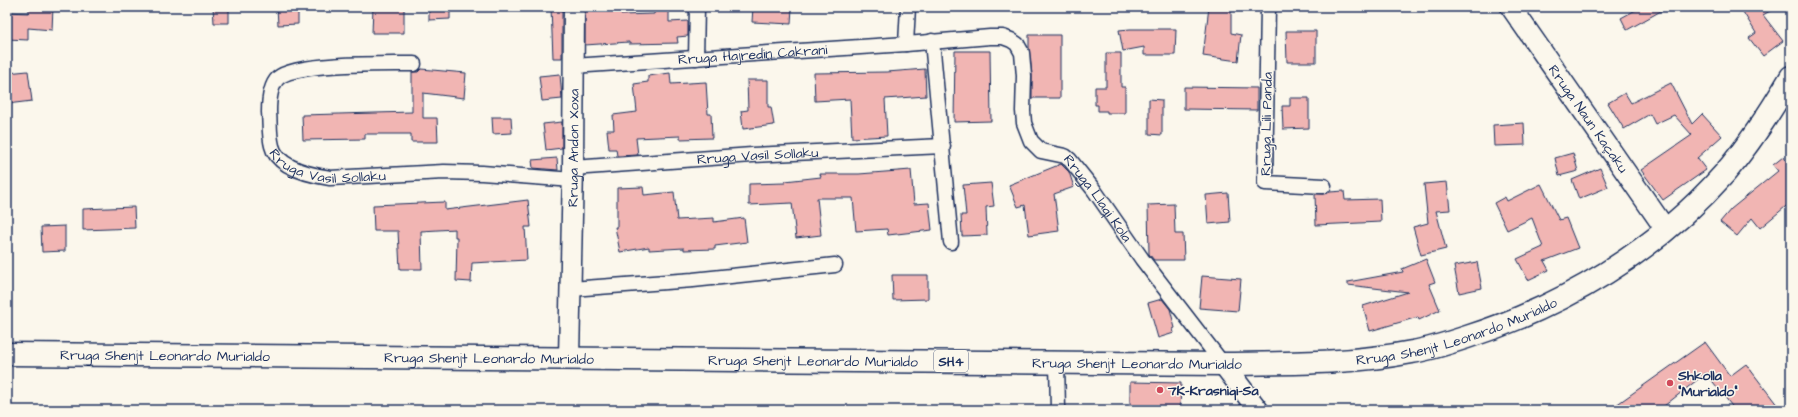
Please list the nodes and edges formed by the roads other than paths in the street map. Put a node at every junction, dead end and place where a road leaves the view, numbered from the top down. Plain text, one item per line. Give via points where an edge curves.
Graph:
1 (574, 7) edge
2 (697, 7) edge
3 (908, 7) edge
4 (1268, 7) edge
5 (1511, 7) edge
6 (932, 41) junction
7 (906, 44) junction
8 (696, 58) junction
9 (414, 64) dead end
10 (573, 66) junction
11 (1789, 86) edge
12 (943, 146) junction
13 (573, 174) junction
14 (1324, 186) dead end
15 (1666, 230) junction
16 (951, 242) dead end
17 (835, 264) dead end
18 (571, 289) junction
19 (7, 354) edge
20 (569, 358) junction
21 (1057, 362) junction
22 (1223, 364) junction
23 (1058, 410) edge
24 (1258, 410) edge

1 - 10 street, Rruga Andon Xoxa
2 - 8 street
3 - 7 street
4 - 14 street, Rruga Lili Panda via 1266,183
5 - 15 street, Rruga Naun Kaçaku
6 - 7 street, Rruga Hajredin Cakrani
6 - 12 street
6 - 22 street, Rruga Llaqi Kola via 1003,37 1017,44 1023,62 1024,123 1031,141 1041,151 1065,156 1070,160
7 - 8 street, Rruga Hajredin Cakrani
8 - 10 street, Rruga Hajredin Cakrani
9 - 13 street, Rruga Vasil Sollaku via 335,65 285,74 274,84 269,104 272,146 276,155 298,169 330,178 444,172
10 - 13 street, Rruga Andon Xoxa
11 - 15 main road, Rruga Shenjt Leonardo Murialdo / SH4 via 1724,174
12 - 13 street, Rruga Vasil Sollaku via 752,155
12 - 16 street
13 - 18 street, Rruga Andon Xoxa
15 - 22 main road, Rruga Shenjt Leonardo Murialdo / SH4 via 1582,288 1493,329 1448,343 1413,352 1341,360
17 - 18 street via 693,280
18 - 20 street, Rruga Andon Xoxa
19 - 20 main road, Rruga Shenjt Leonardo Murialdo / SH4
20 - 21 main road, Rruga Shenjt Leonardo Murialdo / SH4
21 - 22 main road, Rruga Shenjt Leonardo Murialdo / SH4
21 - 23 street
22 - 24 street

